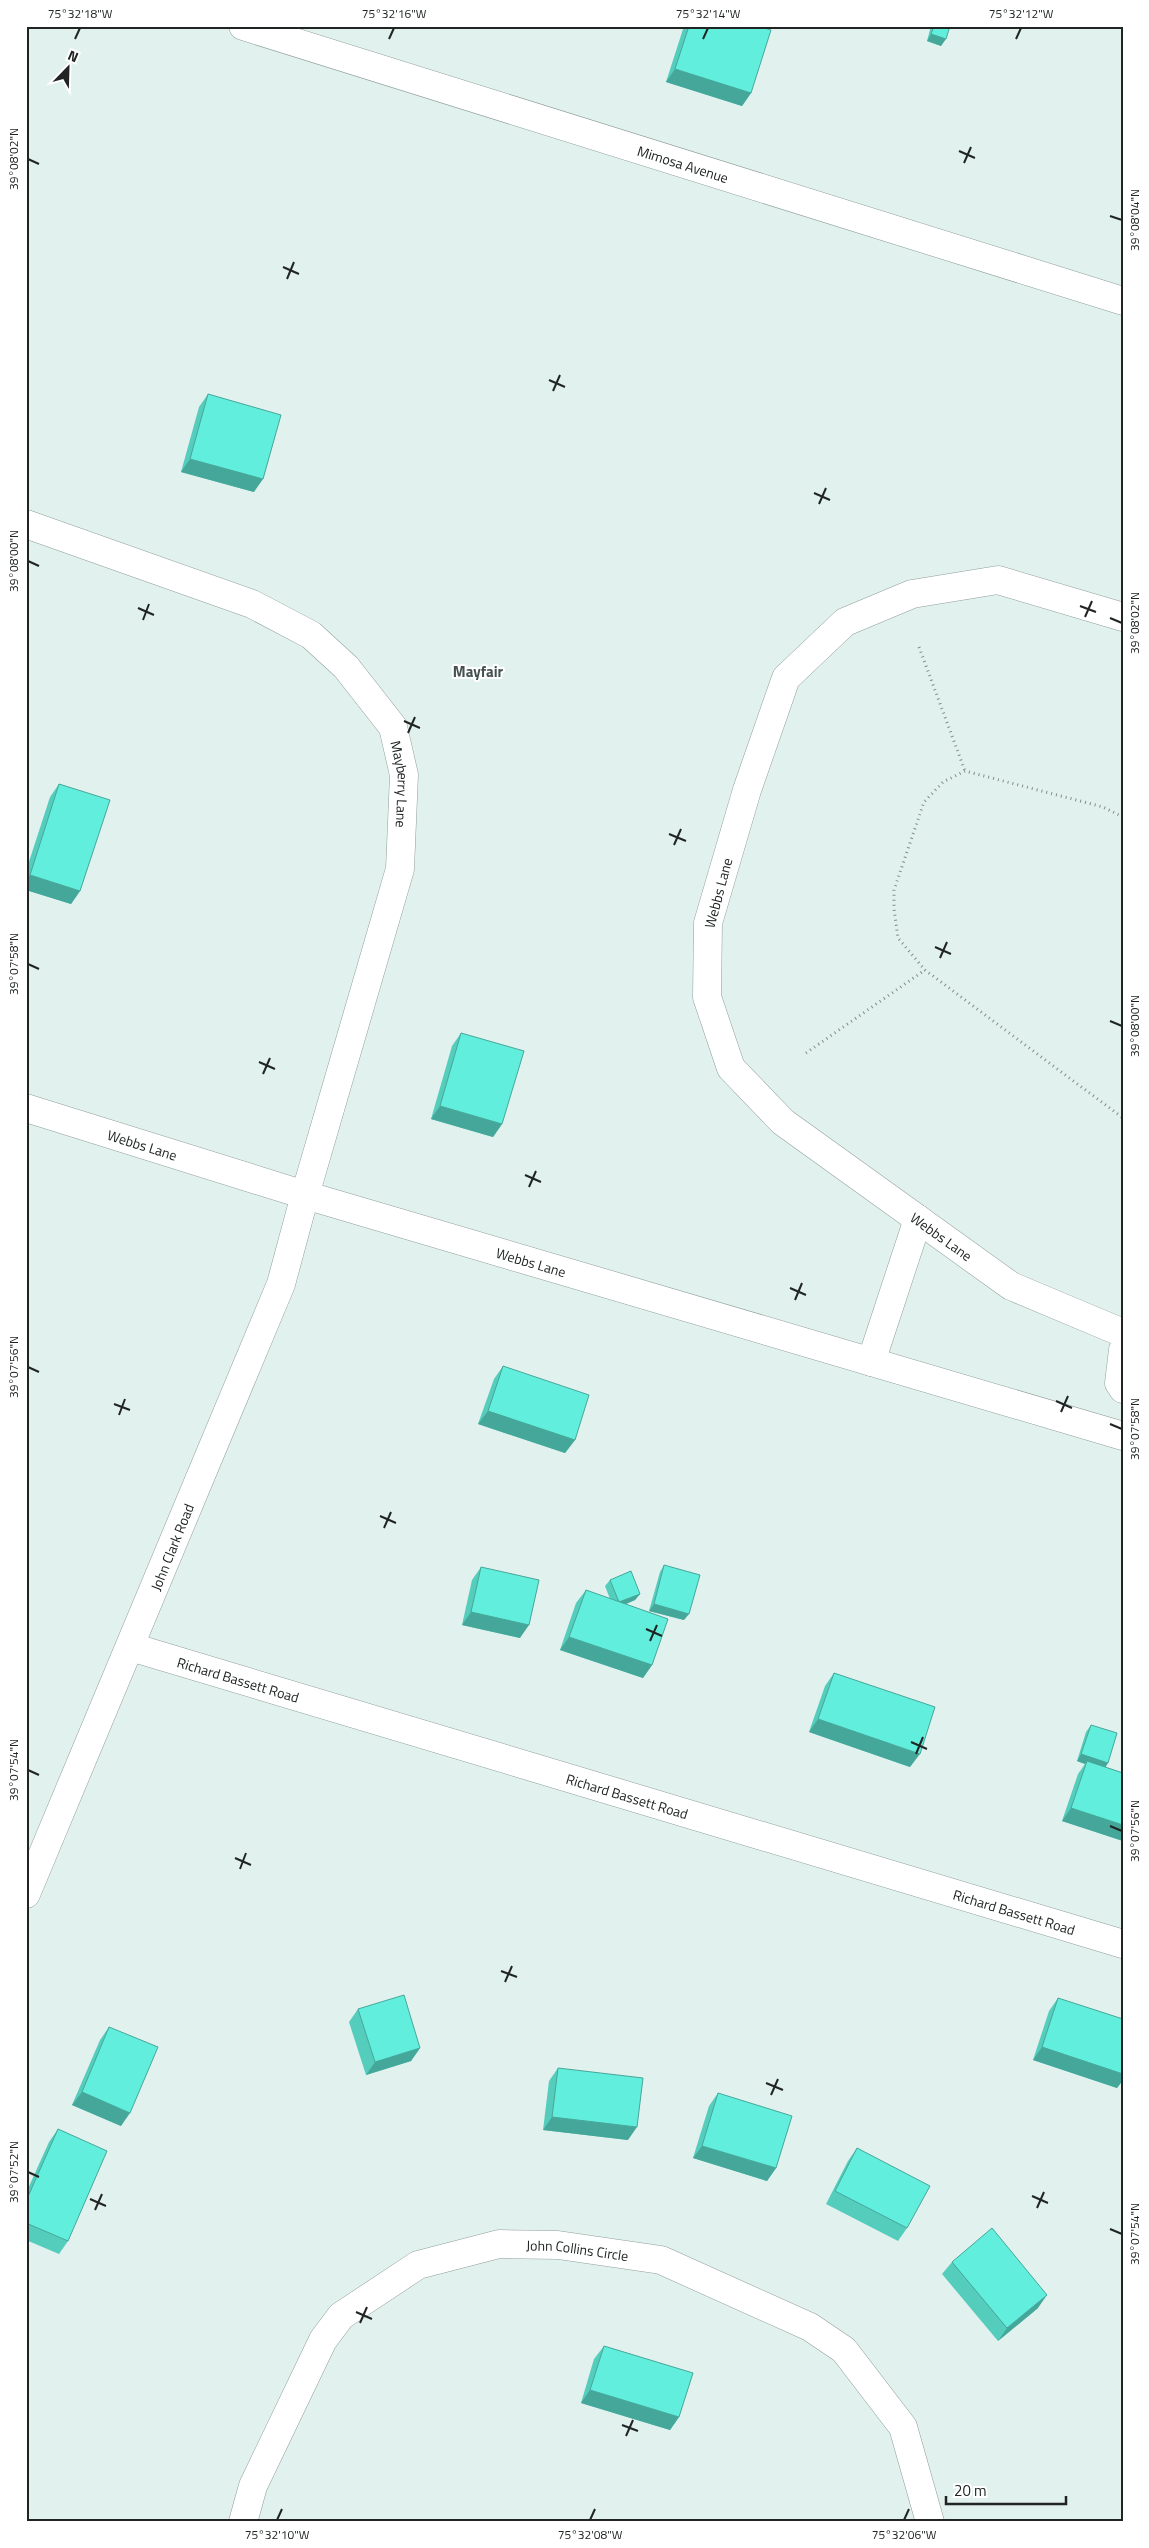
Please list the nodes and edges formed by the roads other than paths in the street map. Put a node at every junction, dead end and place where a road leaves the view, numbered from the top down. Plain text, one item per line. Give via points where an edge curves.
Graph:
1 (243, 26) edge
2 (1123, 301) edge
3 (26, 524) edge
4 (1123, 617) edge
5 (26, 1108) edge
6 (305, 1196) junction
7 (918, 1219) junction
8 (1123, 1332) edge
9 (1123, 1350) edge
10 (870, 1362) junction
11 (1123, 1389) edge
12 (1123, 1436) edge
13 (131, 1647) junction
14 (26, 1894) edge
15 (1123, 1944) edge
16 (243, 2522) edge
17 (930, 2522) edge

1 - 2 street, Mimosa Avenue
3 - 6 street, Mayberry Lane via 252,604 310,635 346,667 393,727 404,775 400,869
4 - 7 street, Webbs Lane via 998,580 912,594 845,622 786,678 708,923 707,997 731,1068 783,1122
5 - 6 street, Webbs Lane
6 - 10 street, Webbs Lane
6 - 13 street, John Clark Road via 281,1284
7 - 8 street, Webbs Lane via 1011,1286
7 - 10 street
9 - 11 street via 1120,1383
10 - 12 street, Webbs Lane
13 - 14 street, John Clark Road
13 - 15 street, Richard Bassett Road
16 - 17 street, John Collins Circle via 253,2486 323,2340 341,2316 418,2265 499,2244 558,2245 661,2260 810,2327 844,2350 903,2426

